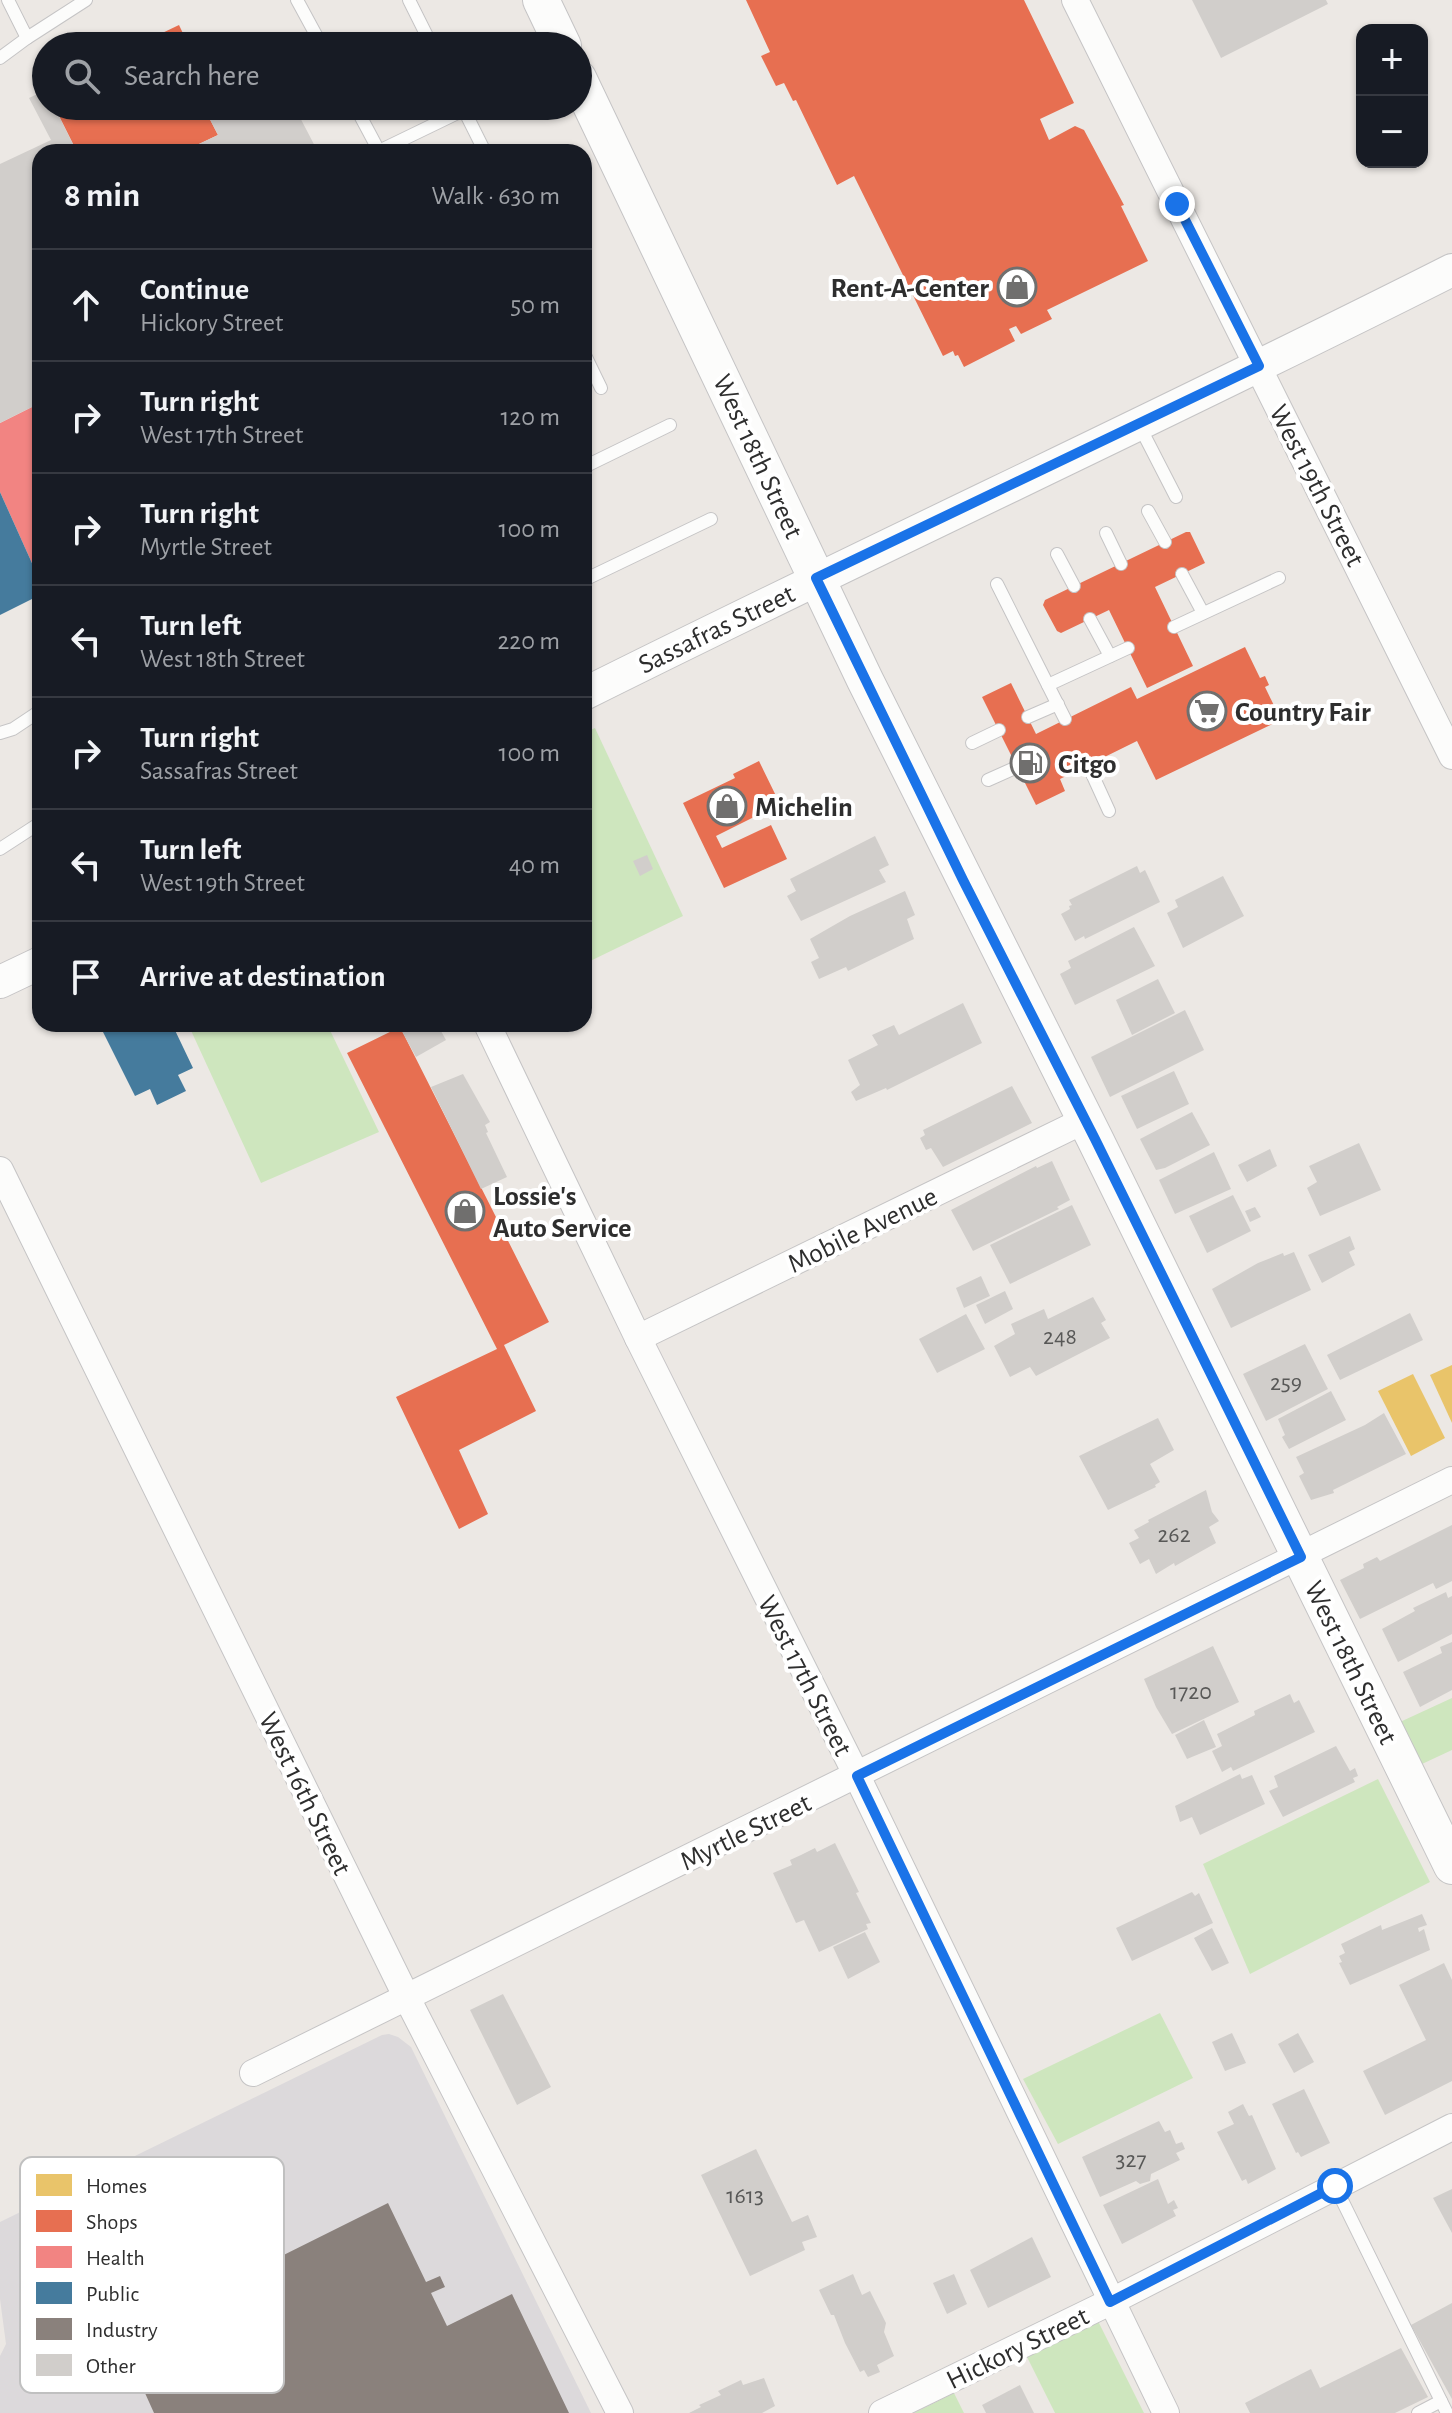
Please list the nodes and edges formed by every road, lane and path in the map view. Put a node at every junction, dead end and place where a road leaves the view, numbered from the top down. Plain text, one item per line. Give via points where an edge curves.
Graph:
1 (8, 0) edge
2 (86, 0) edge
3 (297, 0) edge
4 (409, 0) edge
5 (541, 0) edge
6 (1075, 0) edge
7 (36, 32) edge
8 (314, 32) edge
9 (425, 32) edge
10 (556, 32) edge
11 (32, 35) edge
12 (27, 38) junction
13 (0, 58) edge
14 (592, 107) edge
15 (363, 120) edge
16 (441, 120) edge
17 (471, 120) edge
18 (376, 144) edge
19 (394, 144) edge
20 (482, 144) edge
21 (1452, 270) edge
22 (1259, 366) junction
23 (592, 369) edge
24 (601, 388) dead end
25 (1138, 423) junction
26 (670, 425) dead end
27 (592, 463) edge
28 (1176, 497) dead end
29 (1148, 511) dead end
30 (711, 519) dead end
31 (1106, 533) dead end
32 (1165, 542) dead end
33 (1057, 554) dead end
34 (1121, 564) dead end
35 (1182, 574) dead end
36 (592, 576) edge
37 (816, 578) junction
38 (1279, 578) dead end
39 (997, 584) dead end
40 (1074, 586) dead end
41 (1203, 613) junction
42 (1090, 619) dead end
43 (1174, 627) dead end
44 (1128, 648) dead end
45 (1110, 656) junction
46 (1048, 685) junction
47 (592, 690) edge
48 (1058, 704) junction
49 (32, 716) edge
50 (1028, 717) dead end
51 (1065, 719) dead end
52 (999, 730) dead end
53 (0, 735) edge
54 (972, 743) dead end
55 (1452, 756) edge
56 (1088, 765) dead end
57 (1017, 767) dead end
58 (988, 780) dead end
59 (1109, 811) dead end
60 (32, 828) edge
61 (0, 849) edge
62 (32, 967) edge
63 (0, 982) edge
64 (491, 1032) edge
65 (1085, 1120) junction
66 (0, 1170) edge
67 (638, 1338) junction
68 (1452, 1480) edge
69 (1301, 1557) junction
70 (857, 1776) junction
71 (1452, 1866) edge
72 (407, 1998) junction
73 (253, 2073) dead end
74 (1452, 2127) edge
75 (1335, 2186) junction
76 (1110, 2302) junction
77 (1444, 2407) edge
78 (620, 2413) edge
79 (882, 2413) edge
80 (1166, 2413) edge
81 (1418, 2413) edge

1 - 12 lane
2 - 7 lane
3 - 8 lane
4 - 9 lane
5 - 10 main road
6 - 22 street, West 19th Street
11 - 12 lane
12 - 13 lane
14 - 37 main road, West 18th Street
15 - 18 lane
16 - 19 lane
17 - 20 lane
21 - 22 street, Sassafras Street
22 - 25 street, Sassafras Street
22 - 55 street, West 19th Street
23 - 24 lane
25 - 28 lane
25 - 37 street, Sassafras Street
26 - 27 lane
29 - 32 lane
30 - 36 lane
31 - 34 lane
33 - 40 lane
35 - 41 lane
37 - 47 street, Sassafras Street
37 - 65 main road, West 18th Street
38 - 41 lane
39 - 46 lane
41 - 43 lane
42 - 45 lane
44 - 45 lane
45 - 46 lane
46 - 48 lane
48 - 50 lane
48 - 51 lane
49 - 53 lane
52 - 54 lane
56 - 59 lane
57 - 58 lane
60 - 61 lane
62 - 63 street
64 - 67 street, West 17th Street
65 - 67 street, Mobile Avenue
65 - 69 main road, West 18th Street
66 - 72 street, West 16th Street
67 - 70 street, West 17th Street
68 - 69 street, Myrtle Street
69 - 70 street, Myrtle Street
69 - 71 main road, West 18th Street
70 - 72 street, Myrtle Street
70 - 76 street, West 17th Street
72 - 73 street, Myrtle Street
72 - 78 street, West 16th Street
74 - 75 street, Hickory Street
75 - 76 street, Hickory Street
75 - 77 lane
76 - 79 street, Hickory Street
76 - 80 street, West 17th Street
77 - 81 lane

